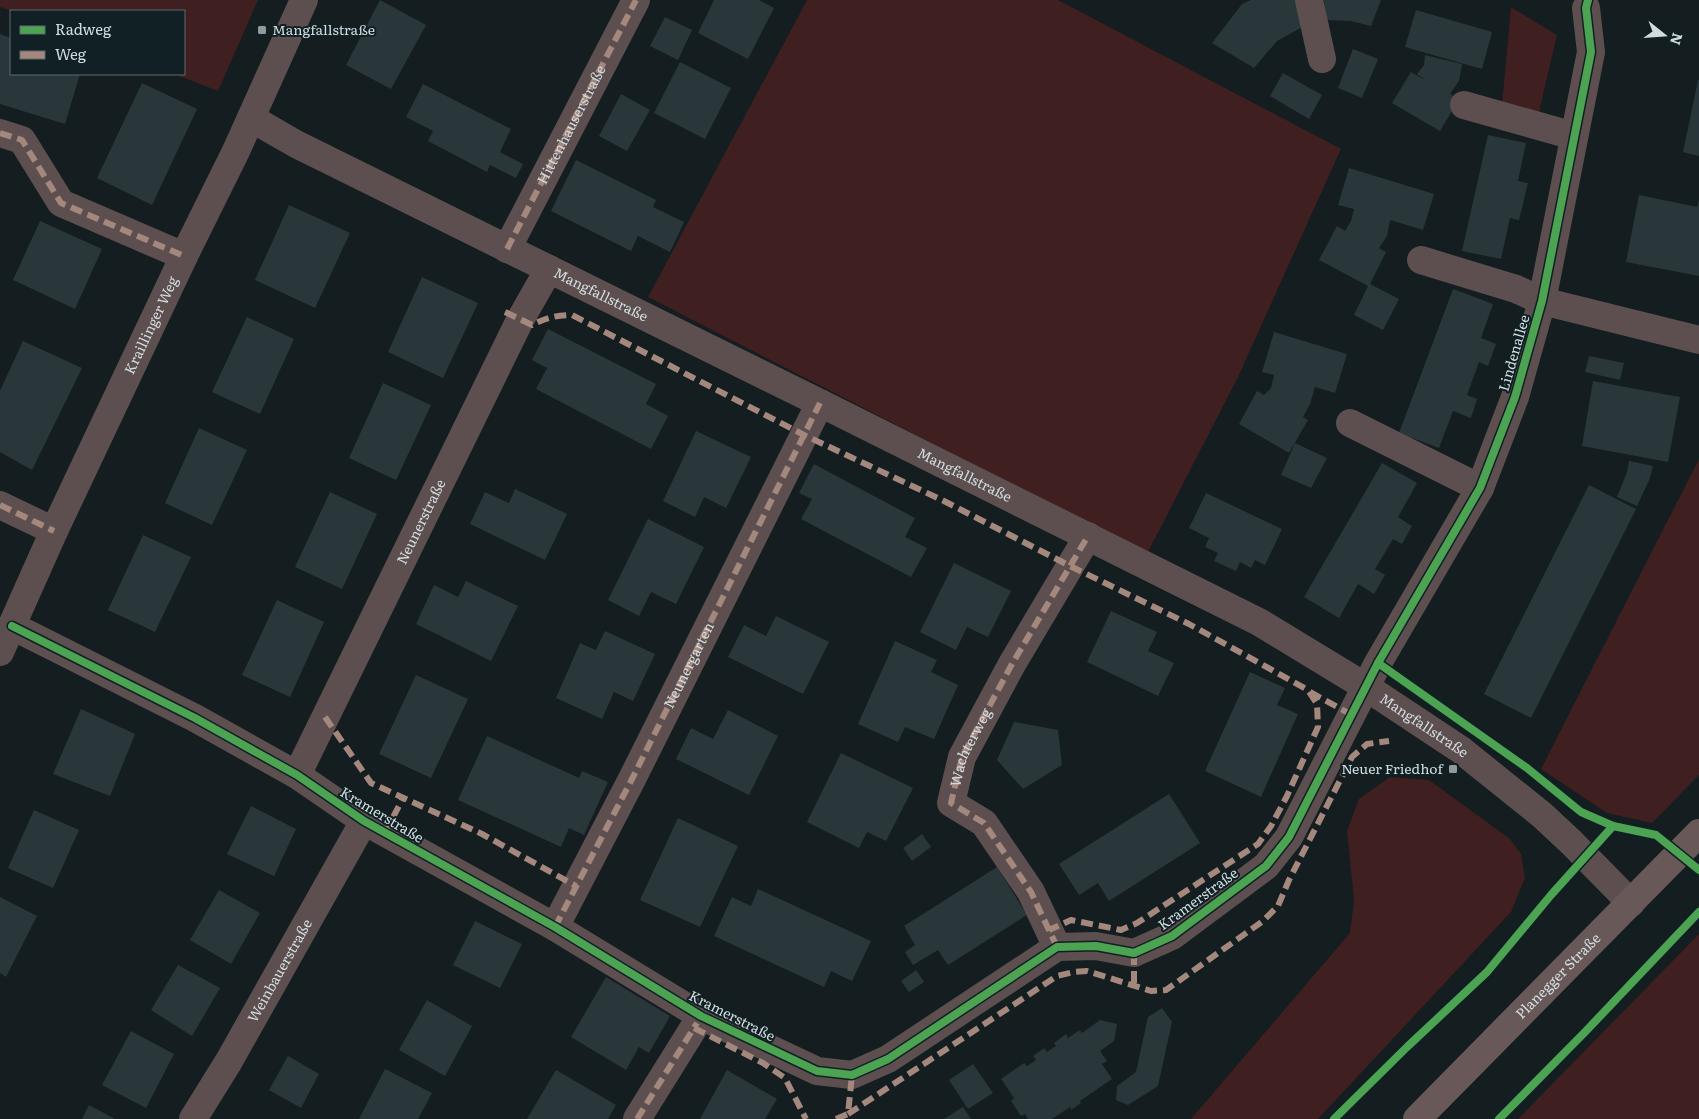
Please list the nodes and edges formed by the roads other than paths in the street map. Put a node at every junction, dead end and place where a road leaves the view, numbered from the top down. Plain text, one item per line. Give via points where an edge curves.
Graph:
1 (304, 0) edge
2 (636, 0) edge
3 (1309, 0) edge
4 (1585, 3) edge
5 (1322, 60) dead end
6 (1464, 105) dead end
7 (251, 118) junction
8 (0, 133) edge
9 (1574, 136) junction
10 (507, 248) junction
11 (184, 256) junction
12 (1421, 260) dead end
13 (549, 269) junction
14 (1542, 301) junction
15 (1699, 340) edge
16 (820, 403) junction
17 (1350, 423) dead end
18 (1480, 488) junction
19 (0, 505) edge
20 (54, 531) junction
21 (1088, 536) junction
22 (12, 626) junction
23 (0, 652) edge
24 (1366, 687) junction
25 (297, 776) junction
26 (364, 821) junction
27 (1699, 834) edge
28 (1631, 903) junction
29 (555, 927) junction
30 (1056, 947) junction
31 (701, 1016) junction
32 (193, 1119) edge
33 (637, 1119) edge
34 (1417, 1119) edge

1 - 7 street, Kraillinger Weg
2 - 10 street, Hittenhauserstraße
3 - 5 street
4 - 9 street, Lindenallee via 1591,52
6 - 9 street
7 - 10 street, Mangfallstraße via 296,144
7 - 11 street, Kraillinger Weg
8 - 11 street via 22,140 61,203
9 - 14 street, Lindenallee
10 - 13 street, Mangfallstraße
11 - 20 street, Kraillinger Weg
12 - 14 street via 1516,289
13 - 16 street, Mangfallstraße
13 - 25 street, Neunerstraße via 520,320
14 - 15 street
14 - 18 street, Lindenallee via 1515,397
16 - 21 street, Mangfallstraße
16 - 29 street, Neunergarten
17 - 18 street
18 - 24 street, Lindenallee
19 - 20 street
20 - 22 street, Kraillinger Weg
21 - 24 street, Mangfallstraße via 1259,622
21 - 30 street, Wachterweg via 962,756 951,803 984,823 1031,892
22 - 23 street, Kraillinger Weg
22 - 25 street, Kramerstraße via 195,718
24 - 28 street, Mangfallstraße via 1461,750 1542,815
24 - 30 street, Kramerstraße via 1289,838 1266,866 1172,936 1134,953 1096,946
25 - 26 street, Kramerstraße
26 - 29 street, Kramerstraße
26 - 32 street, Weinbauerstraße
27 - 28 main road, Planegger Straße
28 - 34 main road, Planegger Straße
29 - 31 street, Kramerstraße
30 - 31 street, Kramerstraße via 888,1059 852,1075 817,1071
31 - 33 street

